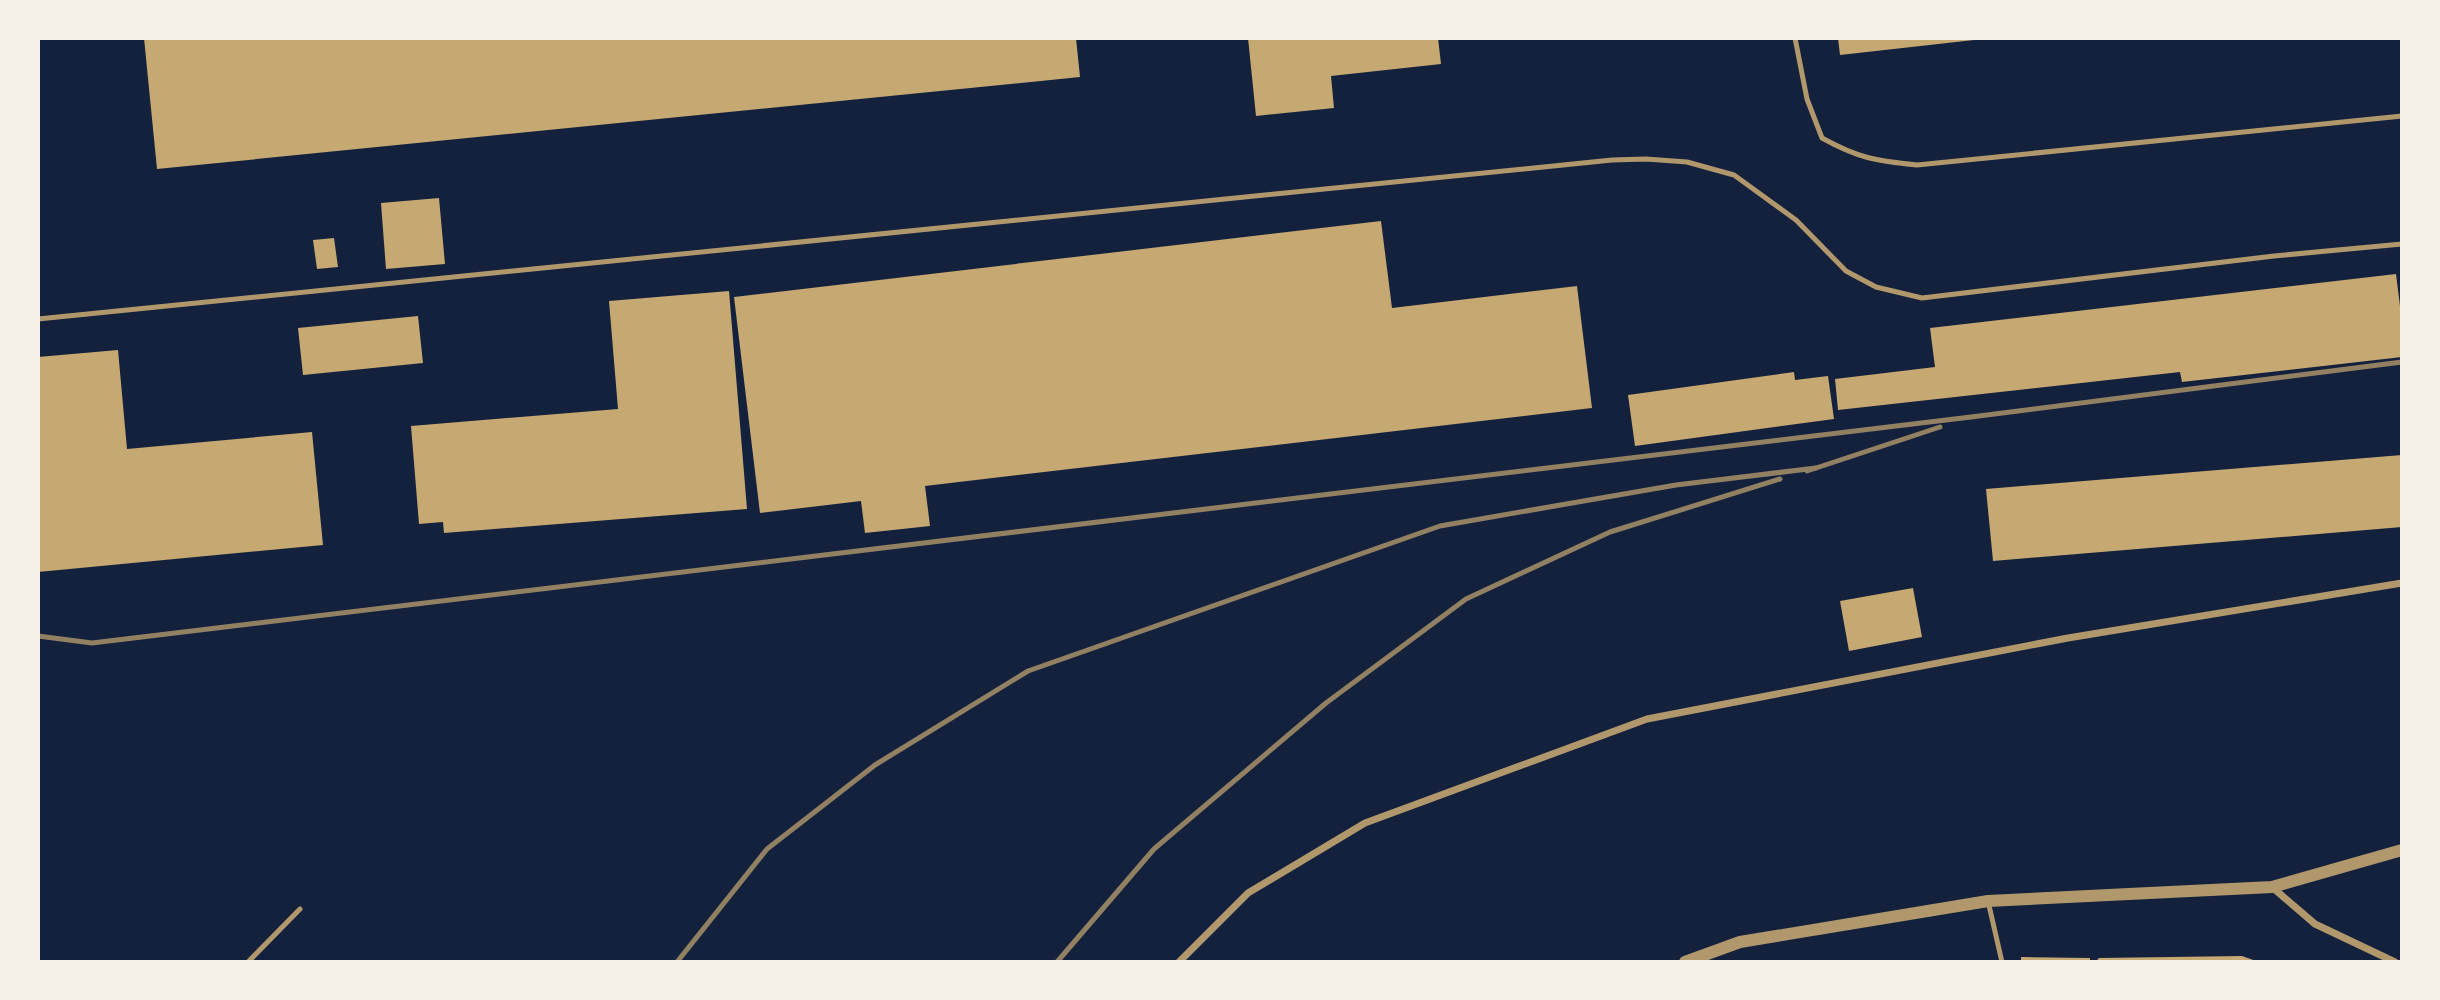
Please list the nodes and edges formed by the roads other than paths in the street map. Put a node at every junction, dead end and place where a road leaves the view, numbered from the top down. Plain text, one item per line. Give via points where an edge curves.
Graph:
1 (1796, 38) edge
2 (2402, 116) edge
3 (2402, 244) edge
4 (38, 319) edge
5 (2402, 583) edge
6 (2402, 850) edge
7 (2272, 887) junction
8 (1988, 901) junction
9 (300, 909) dead end
10 (248, 961) edge
11 (1179, 961) edge
12 (1685, 961) edge
13 (2002, 961) edge
14 (2395, 961) edge

1 - 2 lane via 1807,99 1822,138 1853,155 1885,162 1917,165
3 - 4 lane via 1922,298 1876,287 1846,271 1796,220 1734,175 1687,162 1612,160
5 - 11 street via 2068,638 1647,719 1365,823 1248,893
6 - 7 street
7 - 8 street
7 - 14 street via 2315,924
8 - 12 street via 1740,942
8 - 13 lane
9 - 10 lane

